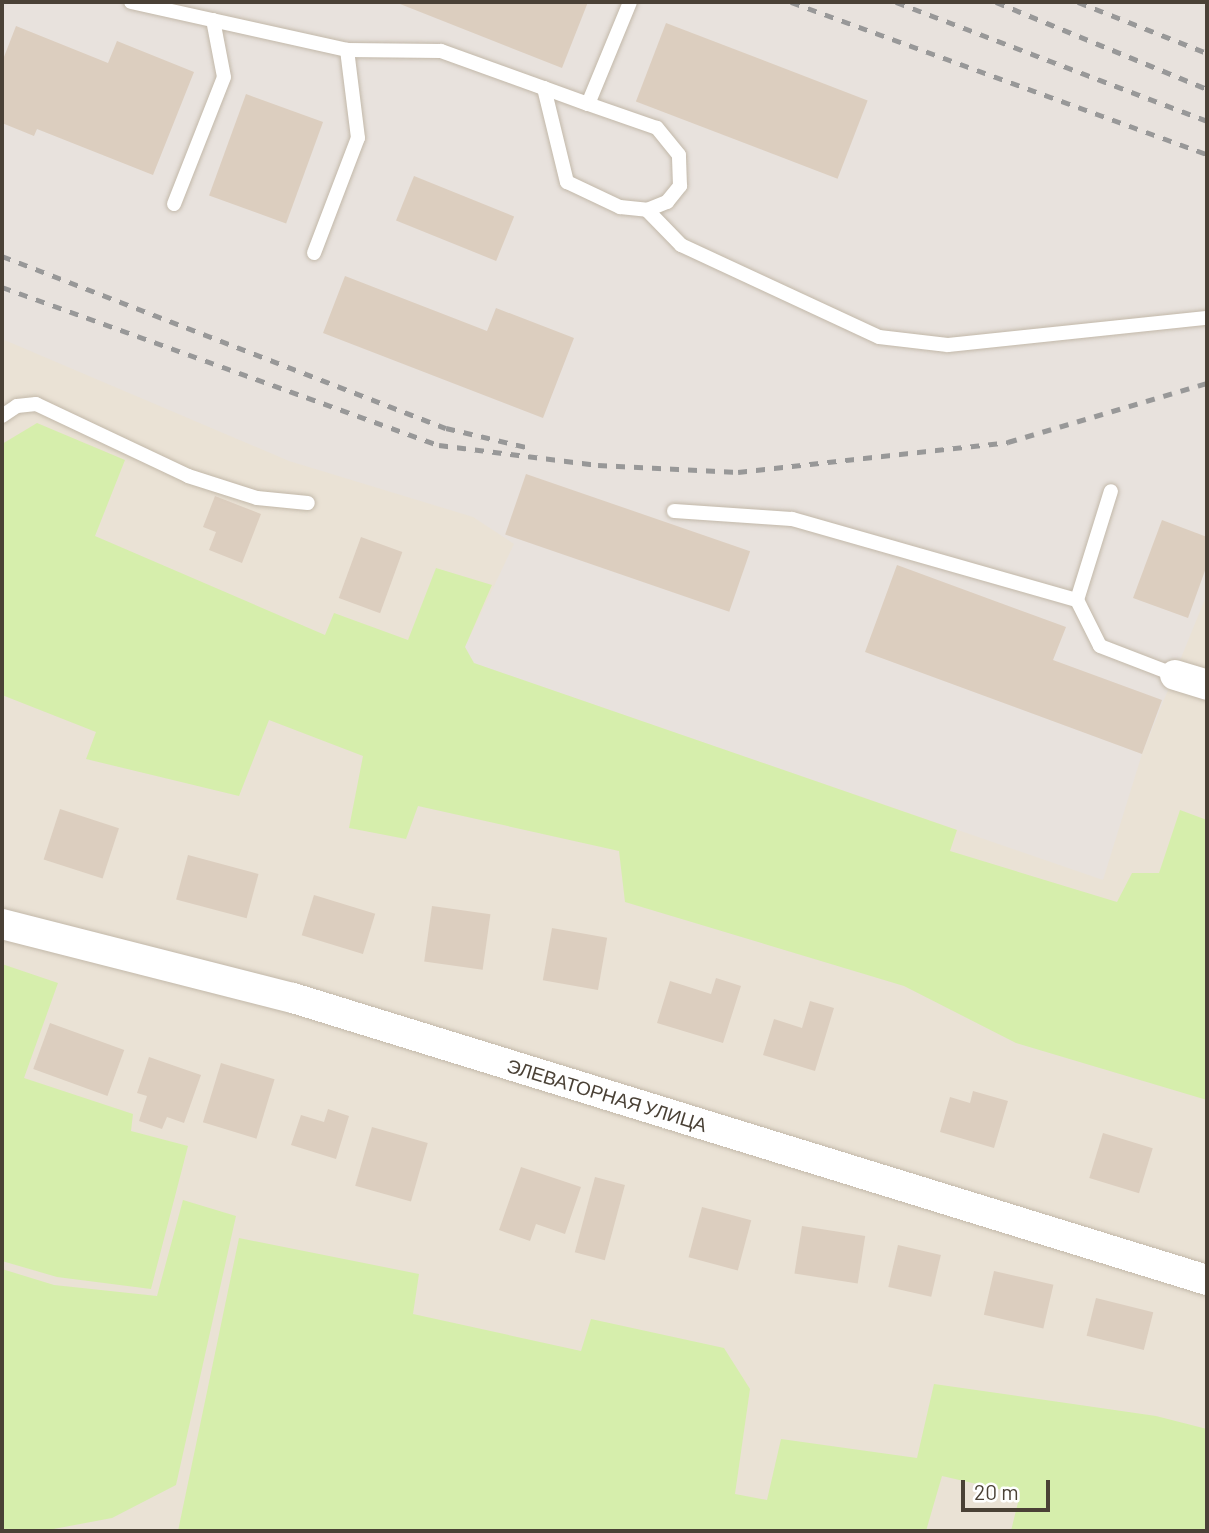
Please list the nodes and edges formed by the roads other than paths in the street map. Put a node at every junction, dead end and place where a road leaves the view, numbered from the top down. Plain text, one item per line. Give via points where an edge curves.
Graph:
1 (131, 2) edge
2 (630, 2) edge
3 (213, 20) junction
4 (347, 50) junction
5 (544, 88) junction
6 (587, 104) junction
7 (174, 204) dead end
8 (648, 210) junction
9 (314, 253) dead end
10 (1207, 318) edge
11 (2, 415) edge
12 (1111, 491) dead end
13 (308, 503) dead end
14 (674, 511) dead end
15 (1077, 600) junction
16 (1175, 675) joint
17 (1207, 685) edge
18 (2, 924) edge
19 (1207, 1280) edge

1 - 3 lane
2 - 6 lane
3 - 4 lane
3 - 7 lane via 224,77
4 - 5 lane via 441,51
4 - 9 lane via 358,138
5 - 6 lane
5 - 8 lane via 567,182 620,207
6 - 8 lane via 657,128 679,155 680,186 667,202
8 - 10 lane via 681,244 879,337 948,345
11 - 13 lane via 17,406 36,404 188,476 257,498
12 - 15 lane
14 - 15 lane via 792,519
15 - 16 lane via 1100,646
16 - 17 street
18 - 19 street, ЭЛЕВАТОРНАЯ УЛИЦА via 293,998

